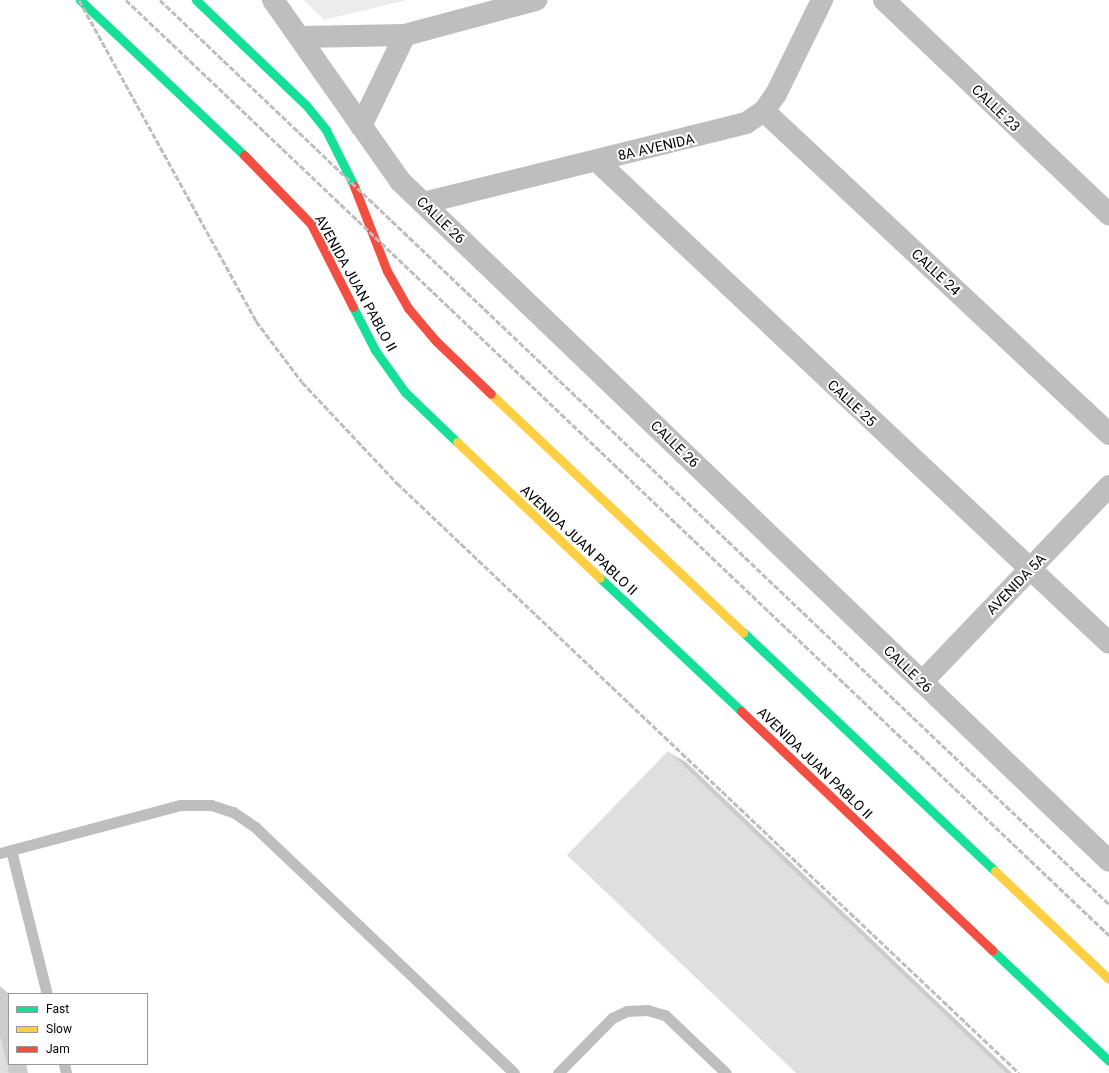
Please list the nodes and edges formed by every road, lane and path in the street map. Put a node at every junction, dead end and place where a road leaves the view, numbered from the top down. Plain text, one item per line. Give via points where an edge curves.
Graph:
1 (80, 0) edge
2 (196, 0) edge
3 (273, 0) edge
4 (536, 0) edge
5 (822, 0) edge
6 (884, 0) edge
7 (405, 35) junction
8 (302, 37) junction
9 (764, 111) junction
10 (361, 126) junction
11 (597, 161) junction
12 (423, 203) junction
13 (1109, 214) edge
14 (1109, 434) edge
15 (1109, 486) edge
16 (1031, 568) junction
17 (1109, 643) edge
18 (922, 682) junction
19 (5, 852) edge
20 (1109, 860) edge
21 (1109, 979) edge
22 (47, 993) edge
23 (1109, 1061) edge
24 (514, 1073) edge
25 (558, 1073) edge
26 (726, 1073) edge

1 - 23 main road, AVENIDA JUAN PABLO II via 290,199 311,224 376,350 405,392
2 - 21 main road via 306,105 326,130 356,187 387,271 408,308 436,341
3 - 8 street, CALLE 26
4 - 7 street
5 - 9 street, 8A AVENIDA via 788,72
6 - 13 street, CALLE 23
7 - 8 street
7 - 10 street
8 - 10 street, CALLE 26
9 - 11 street, 8A AVENIDA via 746,123 722,132
9 - 14 street, CALLE 24
10 - 12 street, CALLE 26 via 400,181
11 - 12 street, 8A AVENIDA
11 - 16 street, CALLE 25
12 - 18 street, CALLE 26
15 - 16 street, AVENIDA 5A
16 - 17 street, CALLE 25
16 - 18 street, AVENIDA 5A
18 - 20 street, CALLE 26
19 - 22 lane
19 - 24 lane via 180,805 211,805 233,812 255,827
25 - 26 lane via 612,1018 627,1011 647,1010 665,1015

